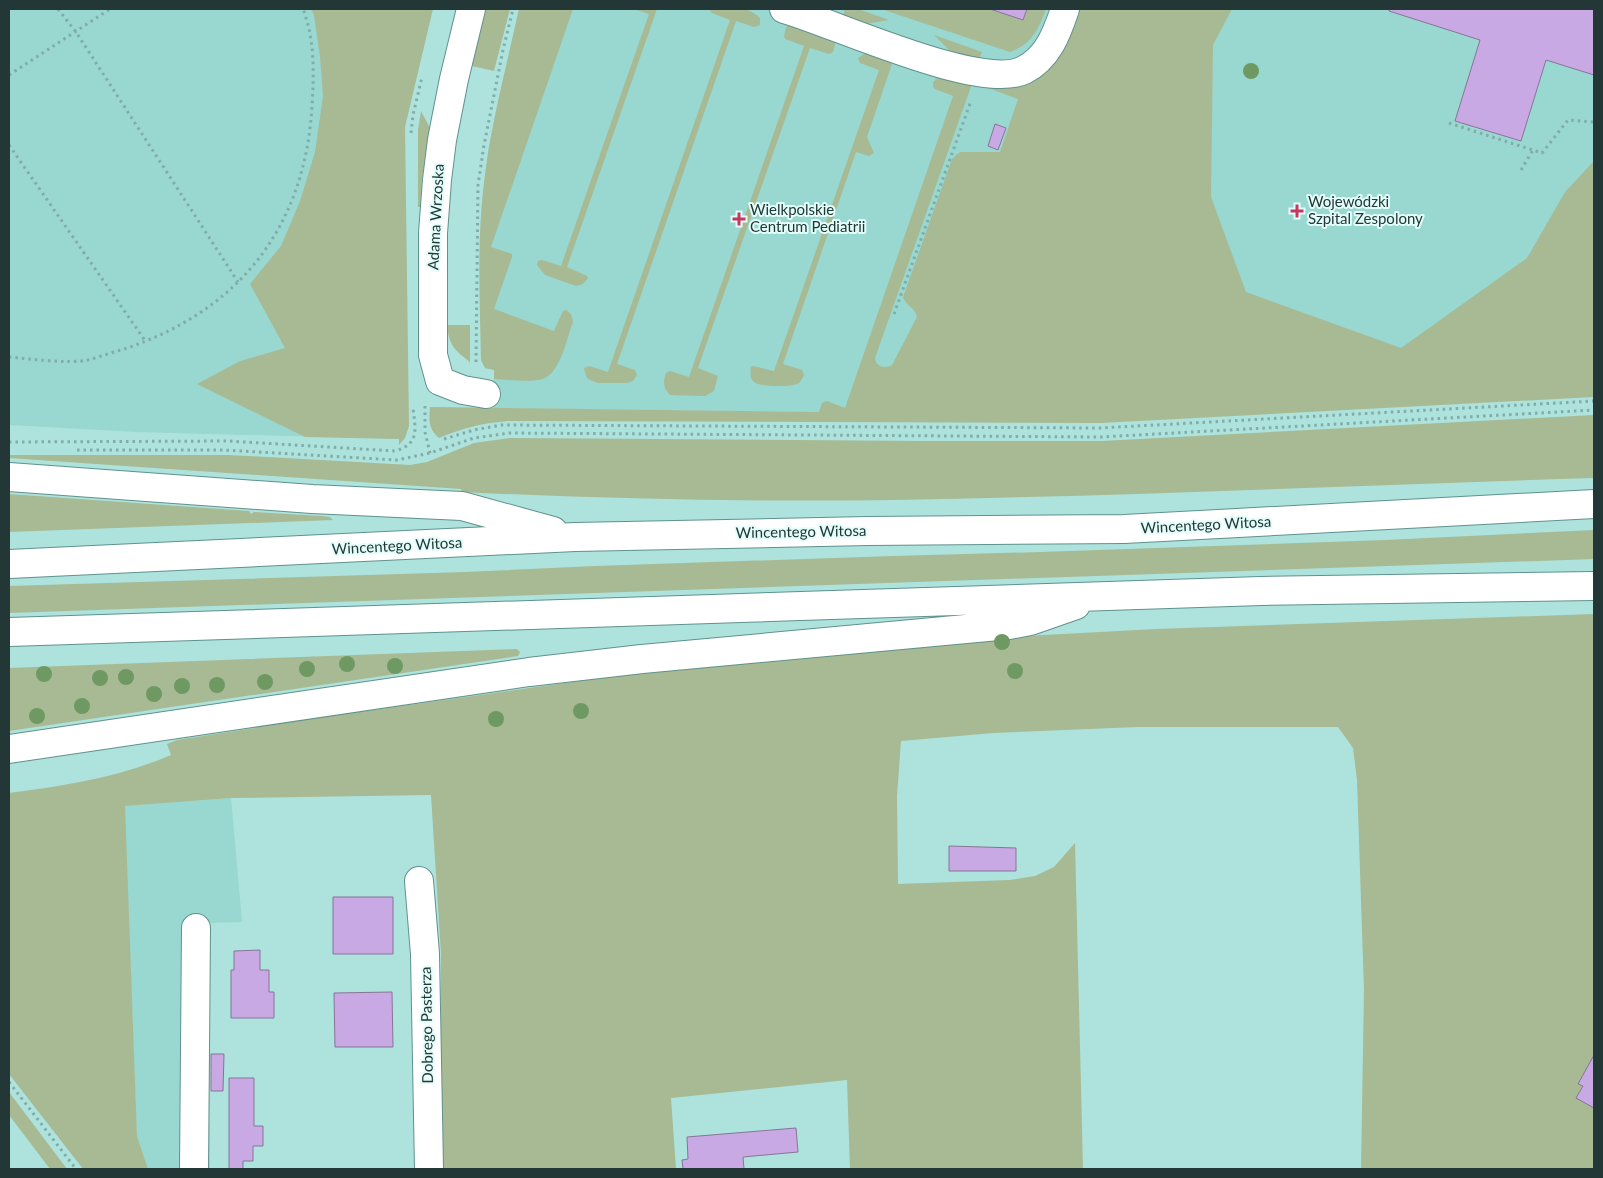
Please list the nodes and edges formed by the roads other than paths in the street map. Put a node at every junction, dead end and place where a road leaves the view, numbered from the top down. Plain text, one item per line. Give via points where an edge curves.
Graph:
1 (471, 9) edge
2 (784, 9) edge
3 (1065, 9) edge
4 (486, 394) dead end
5 (9, 477) edge
6 (1594, 504) edge
7 (575, 537) junction
8 (9, 564) edge
9 (1594, 586) edge
10 (1104, 596) junction
11 (9, 632) edge
12 (16, 750) edge
13 (419, 881) dead end
14 (196, 928) dead end
15 (194, 1169) edge
16 (429, 1169) edge

1 - 4 main road, Adama Wrzoska via 442,140 436,189 433,355 440,381
2 - 3 main road via 928,60 1000,75 1022,71 1046,52
5 - 7 main road via 312,499 462,506
6 - 7 main road, Wincentego Witosa via 1124,529
7 - 8 main road, Wincentego Witosa
9 - 10 main road via 1273,590
10 - 11 main road
10 - 12 main road via 1009,625 528,672
13 - 16 main road, Dobrego Pasterza via 425,954
14 - 15 main road

